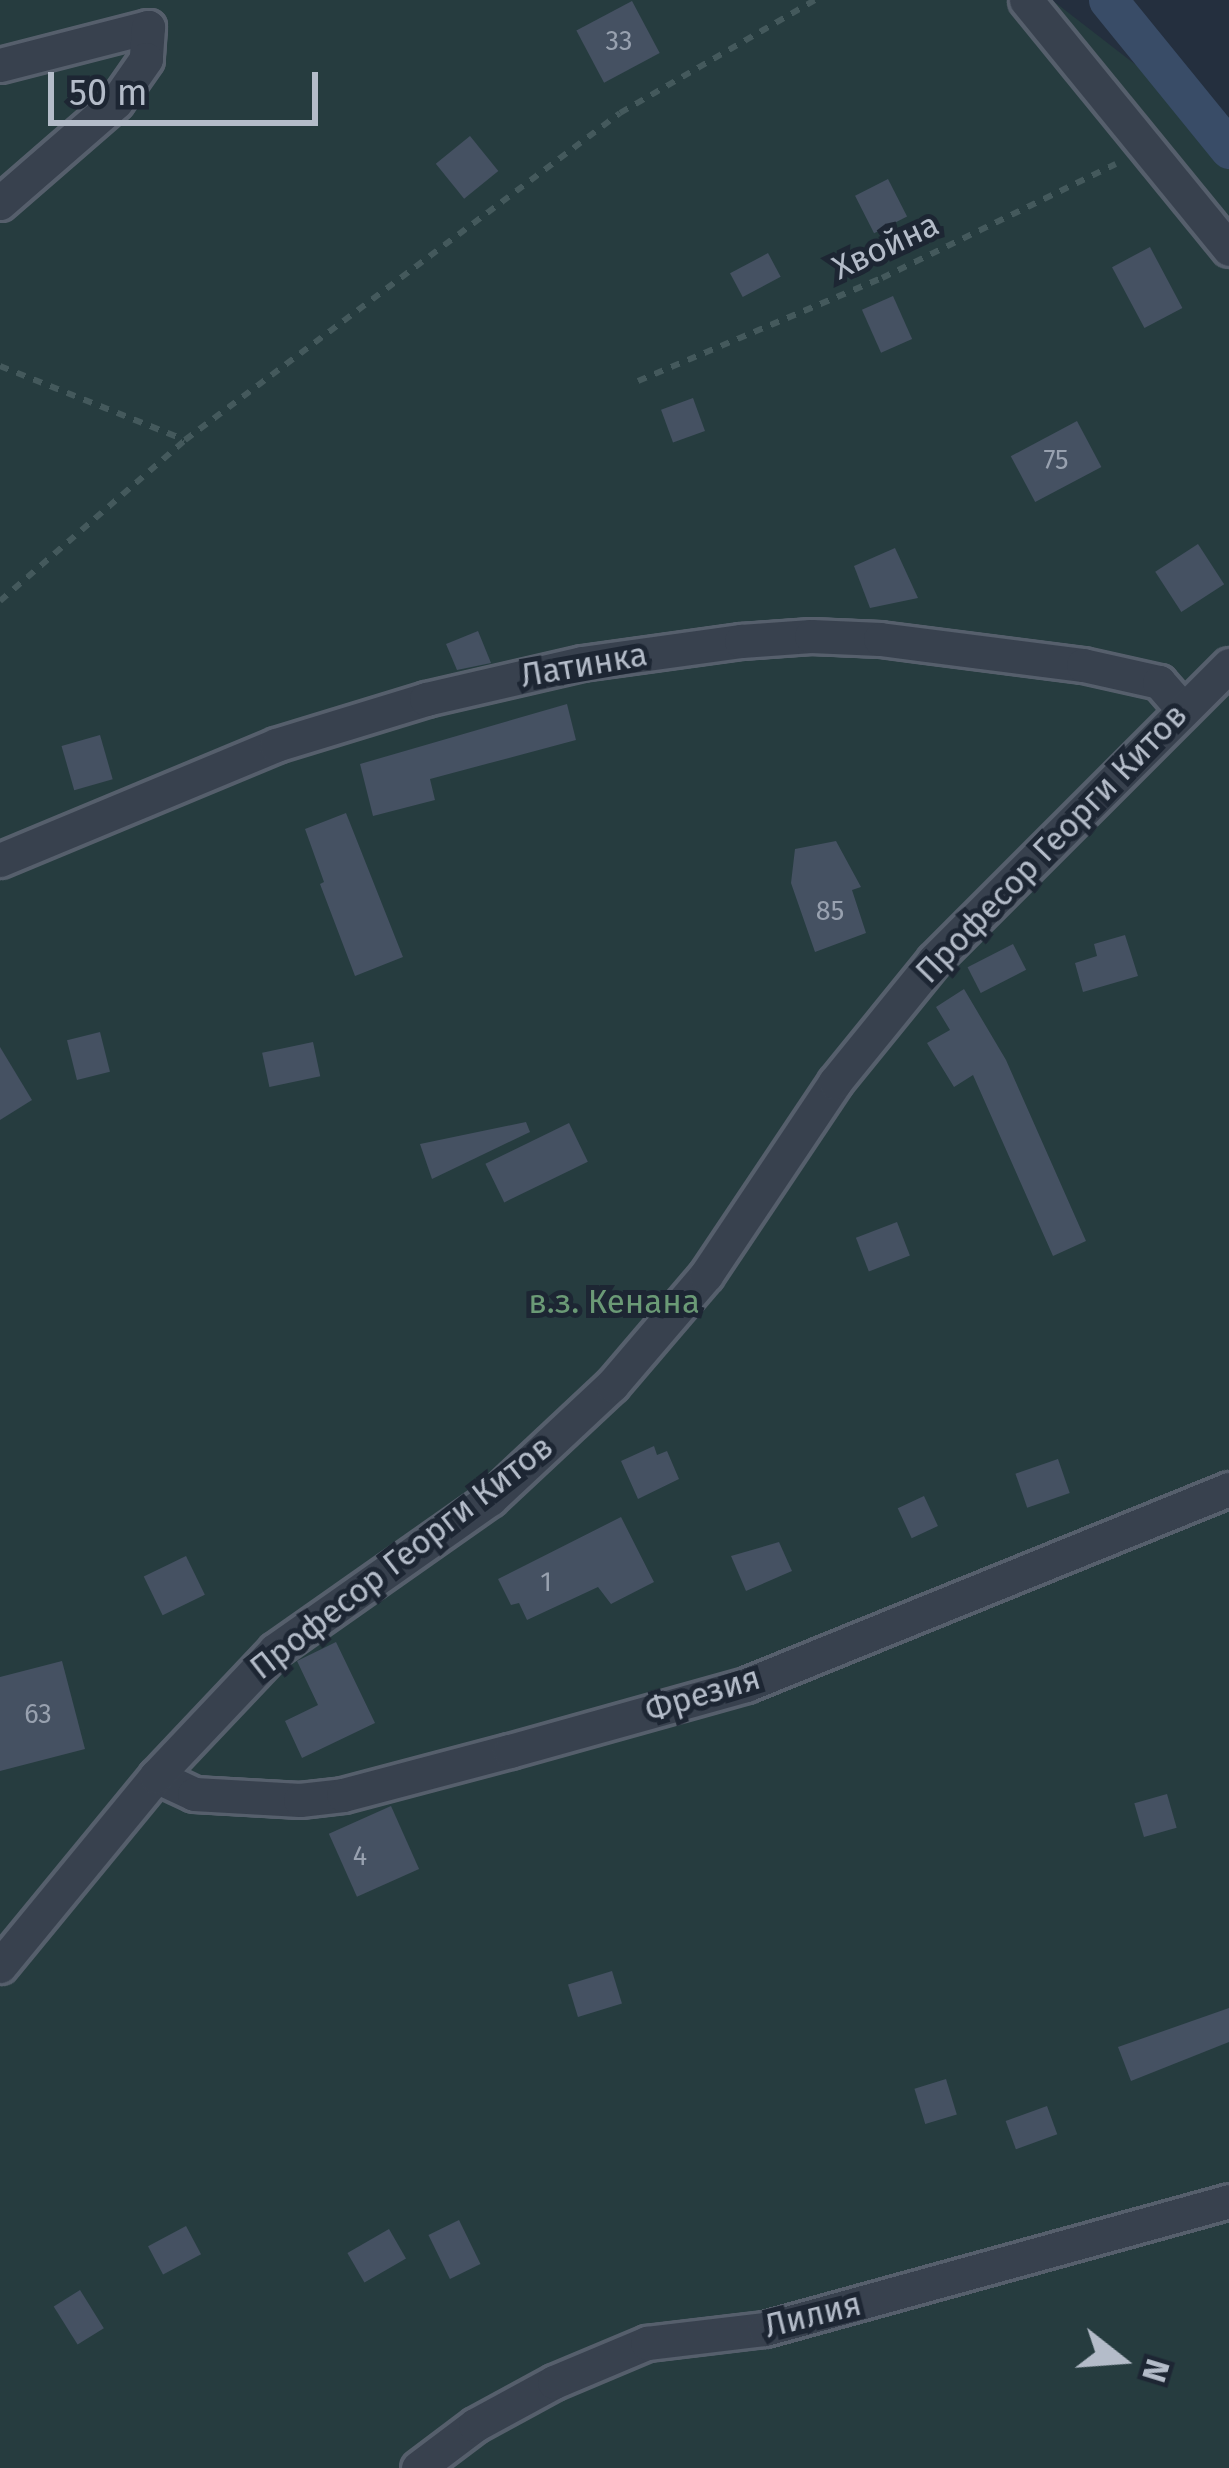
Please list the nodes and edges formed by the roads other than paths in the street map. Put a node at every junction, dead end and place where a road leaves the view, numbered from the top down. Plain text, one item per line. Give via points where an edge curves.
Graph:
1 (1026, 0) edge
2 (0, 65) edge
3 (0, 203) edge
4 (1229, 249) edge
5 (1229, 665) edge
6 (1184, 710) junction
7 (0, 860) edge
8 (1229, 1489) edge
9 (156, 1776) junction
10 (0, 1966) edge
11 (1229, 2201) edge
12 (418, 2468) edge

1 - 4 street
2 - 3 street via 148,27 146,58 125,91
5 - 6 street, Професор Георги Китов
6 - 7 street, Латинка via 1159,682 1083,665 880,639 741,641 582,663 426,699 276,745
6 - 9 street, Професор Георги Китов via 934,960 836,1082 706,1275 612,1385 490,1499 275,1650
8 - 9 street, Фрезия via 746,1685 510,1751 300,1800 194,1794
9 - 10 street, Професор Георги Китов
11 - 12 street, Лилия via 765,2329 647,2343 534,2392

